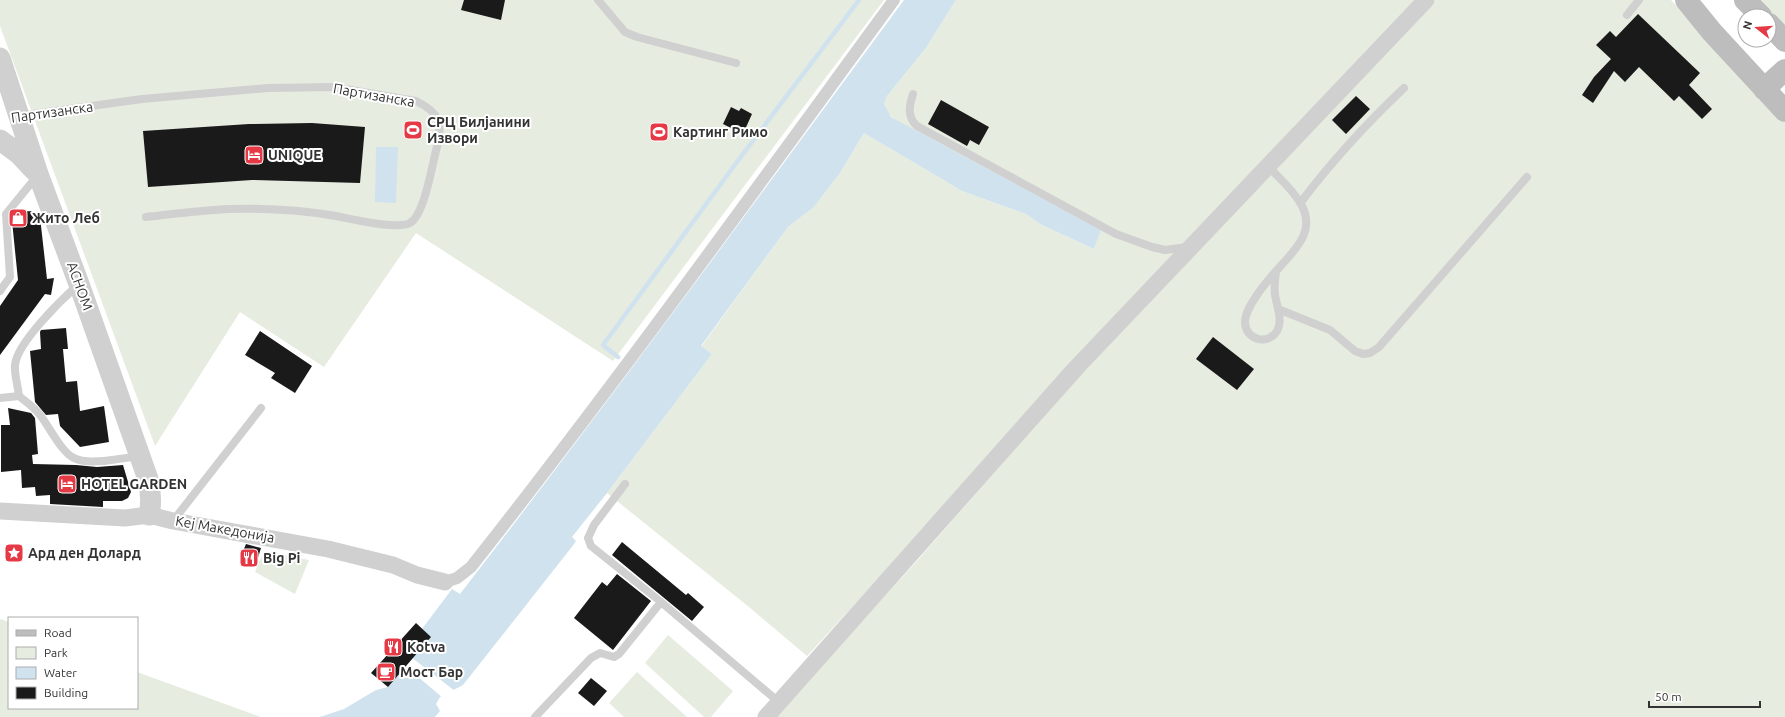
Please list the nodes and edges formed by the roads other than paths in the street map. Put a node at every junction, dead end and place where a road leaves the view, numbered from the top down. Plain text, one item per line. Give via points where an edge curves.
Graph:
1 (598, 0) edge
2 (894, 0) edge
3 (1426, 0) edge
4 (1639, 0) edge
5 (1686, 0) edge
6 (1745, 0) edge
7 (1753, 8) edge
8 (1627, 15) dead end
9 (1777, 32) edge
10 (1785, 41) edge
11 (0, 58) edge
12 (736, 62) dead end
13 (1785, 70) edge
14 (1404, 88) dead end
15 (1764, 89) junction
16 (913, 94) dead end
17 (1785, 111) edge
18 (9, 118) edge
19 (0, 140) edge
20 (1268, 167) junction
21 (38, 174) junction
22 (1526, 177) dead end
23 (1301, 202) junction
24 (146, 217) dead end
25 (1194, 246) junction
26 (1276, 271) junction
27 (79, 284) junction
28 (0, 290) edge
29 (1278, 309) junction
30 (19, 396) junction
31 (0, 398) edge
32 (261, 408) dead end
33 (140, 456) junction
34 (625, 484) dead end
35 (0, 511) edge
36 (149, 515) junction
37 (173, 521) junction
38 (445, 582) joint
39 (662, 602) junction
40 (780, 703) junction
41 (535, 717) edge
42 (766, 717) edge

1 - 12 lane via 624,32 637,38
2 - 38 street via 535,486 471,567 457,578
3 - 20 street
4 - 8 lane
5 - 15 main road
6 - 7 main road
9 - 10 main road
11 - 18 street, АСНОМ
13 - 15 main road
14 - 23 lane via 1354,138
15 - 17 main road
16 - 25 lane via 909,110 918,126 1116,234 1165,250
18 - 21 street, АСНОМ
18 - 24 lane, Партизанска via 142,100 268,88 333,87 416,101 427,106 437,116 440,132 426,191 419,212 410,223 395,226 275,209 229,209
19 - 21 street via 19,154
20 - 23 lane
20 - 25 street
21 - 27 street, АСНОМ
21 - 28 lane via 6,214 10,277
22 - 29 lane via 1379,347 1370,353 1355,351 1330,330
23 - 26 lane via 1307,225 1303,239
25 - 40 street via 1076,368
26 - 29 lane via 1274,284
26 - 29 lane via 1257,295 1246,315 1245,324 1251,335 1264,340 1272,337 1280,322
27 - 30 lane via 60,300 17,356 15,366
27 - 33 street, АСНОМ
30 - 31 lane
30 - 33 lane via 39,413 74,458 101,461
32 - 37 lane
33 - 36 street, АСНОМ via 151,492
34 - 39 lane via 594,525 588,542 594,550
35 - 36 street, Кеј Македонија via 125,518
36 - 37 street, Кеј Македонија
37 - 38 street, Кеј Македонија via 328,549 393,565 417,575
39 - 40 lane
39 - 41 lane via 619,654 614,657 600,653 591,658
40 - 42 street

